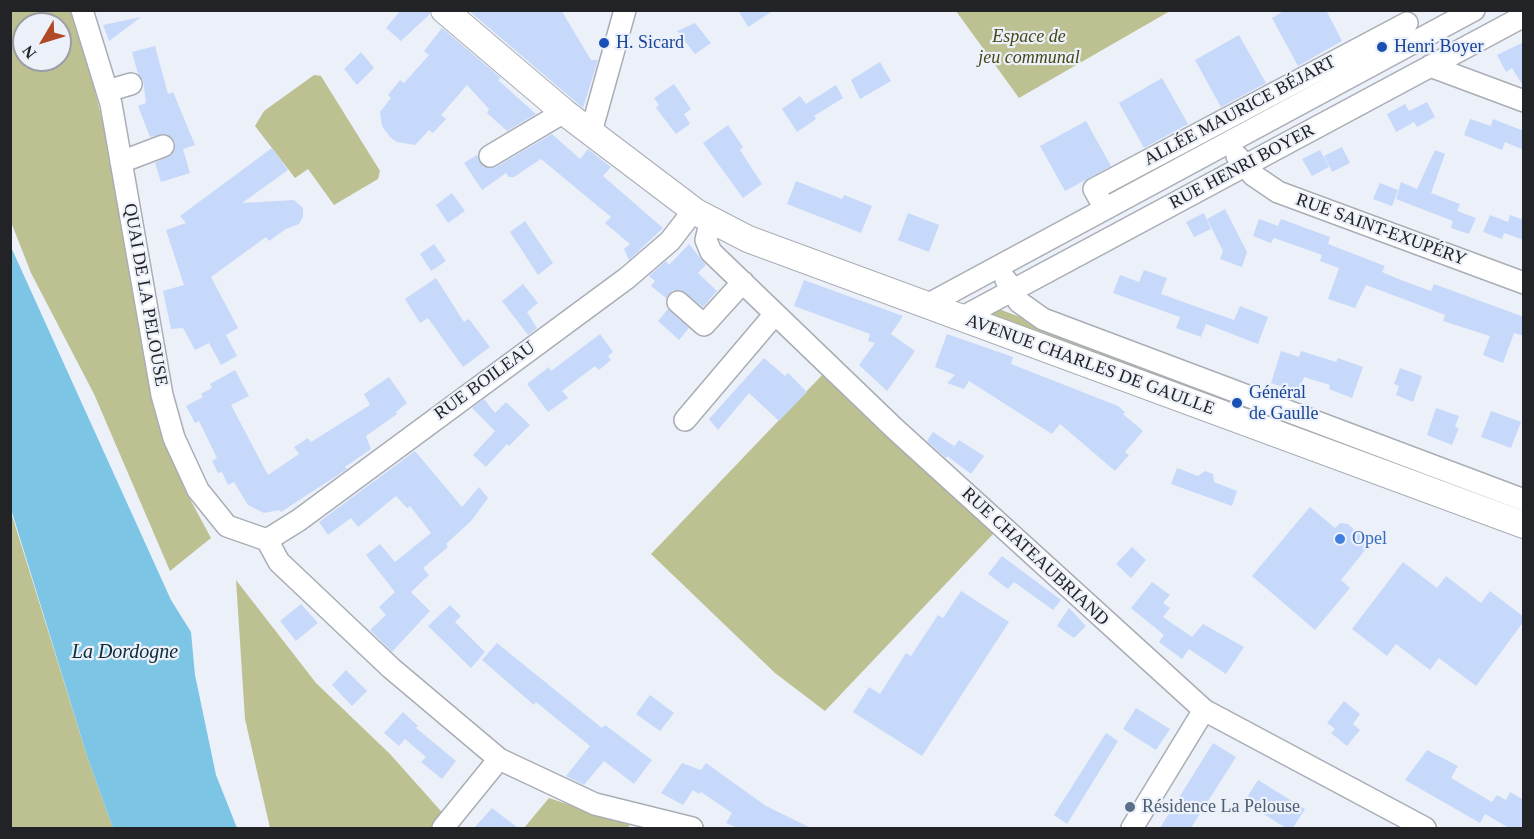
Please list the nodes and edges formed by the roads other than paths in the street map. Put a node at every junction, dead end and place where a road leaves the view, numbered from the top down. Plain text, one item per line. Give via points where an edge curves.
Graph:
1 (82, 10) edge
2 (444, 10) edge
3 (625, 10) edge
4 (1474, 10) edge
5 (1524, 15) edge
6 (1403, 17) edge
7 (1417, 41) junction
8 (1430, 66) junction
9 (131, 84) dead end
10 (107, 91) junction
11 (1524, 101) edge
12 (564, 111) junction
13 (591, 132) junction
14 (1229, 142) junction
15 (163, 146) dead end
16 (490, 156) dead end
17 (121, 162) junction
18 (1244, 166) junction
19 (1106, 209) junction
20 (702, 215) junction
21 (999, 266) junction
22 (743, 282) junction
23 (1524, 283) edge
24 (1012, 291) junction
25 (678, 302) dead end
26 (927, 305) junction
27 (775, 314) junction
28 (961, 318) junction
29 (685, 420) dead end
30 (1524, 500) edge
31 (1524, 525) edge
32 (267, 540) junction
33 (1204, 710) junction
34 (499, 759) junction
35 (443, 828) edge
36 (692, 828) edge
37 (1132, 828) edge
38 (1425, 828) edge

1 - 10 street, QUAI DE LA PELOUSE
2 - 12 main road, AVENUE CHARLES DE GAULLE
3 - 13 street
4 - 7 street, RUE HENRI BOYER
5 - 8 street, RUE HENRI BOYER
6 - 7 street
6 - 19 street, ALLÉE MAURICE BÉJART via 1094,189
7 - 8 street
7 - 14 street, RUE HENRI BOYER
8 - 11 street
8 - 18 street, RUE HENRI BOYER
9 - 10 street
10 - 17 street, QUAI DE LA PELOUSE
12 - 13 main road, AVENUE CHARLES DE GAULLE
12 - 16 street
13 - 20 main road, AVENUE CHARLES DE GAULLE
14 - 18 street
14 - 19 street, RUE HENRI BOYER
15 - 17 street
17 - 32 street, QUAI DE LA PELOUSE via 162,395 174,438 198,490 227,526
18 - 23 street, RUE SAINT-EXUPÉRY via 1278,192
18 - 24 street, RUE HENRI BOYER
19 - 21 street, RUE HENRI BOYER
20 - 22 street, RUE CHATEAUBRIAND via 711,252
20 - 26 main road, AVENUE CHARLES DE GAULLE via 748,239
20 - 32 street, RUE BOILEAU via 627,278
21 - 24 street
21 - 26 street, RUE HENRI BOYER
22 - 25 street via 704,326
22 - 27 street, RUE CHATEAUBRIAND
24 - 28 street, RUE HENRI BOYER
24 - 30 street via 1029,311 1043,319
26 - 28 main road, AVENUE CHARLES DE GAULLE
27 - 29 street
27 - 33 street, RUE CHATEAUBRIAND
28 - 31 main road, AVENUE CHARLES DE GAULLE
32 - 34 street via 279,562 391,668
33 - 37 street
33 - 38 street, RUE CHATEAUBRIAND
34 - 35 street
34 - 36 street via 595,804

